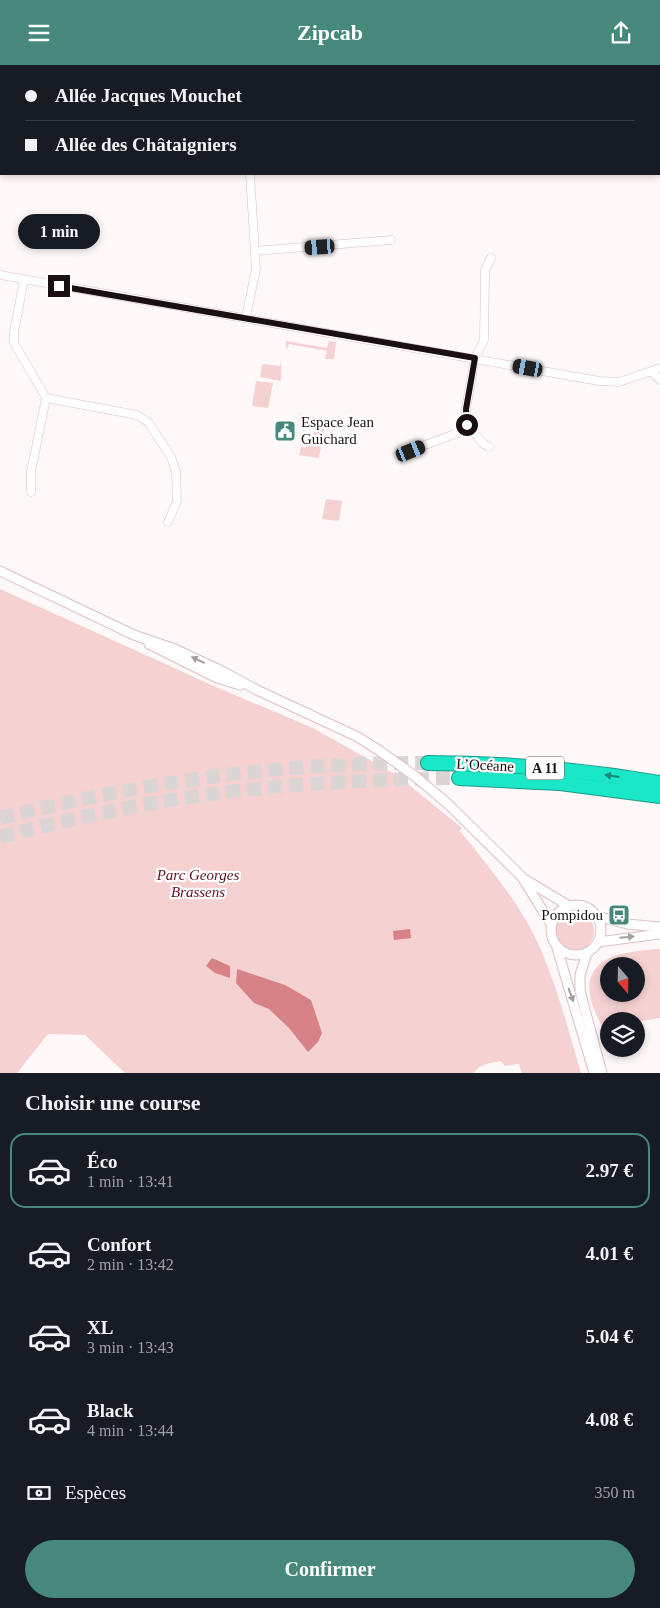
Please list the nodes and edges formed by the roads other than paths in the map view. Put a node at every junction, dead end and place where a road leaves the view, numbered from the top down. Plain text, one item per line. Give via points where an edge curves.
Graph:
1 (250, 175) edge
2 (391, 240) dead end
3 (255, 251) junction
4 (491, 258) dead end
5 (0, 275) edge
6 (24, 279) junction
7 (246, 317) junction
8 (475, 358) junction
9 (656, 370) edge
10 (660, 380) edge
11 (46, 399) junction
12 (467, 425) junction
13 (488, 447) dead end
14 (398, 455) dead end
15 (31, 492) dead end
16 (168, 522) dead end
17 (0, 571) edge
18 (428, 763) tunnel mouth
19 (459, 778) tunnel mouth
20 (660, 783) edge
21 (660, 796) edge
22 (522, 877) junction
23 (569, 906) junction
24 (597, 916) junction
25 (551, 924) junction
26 (660, 927) edge
27 (660, 934) edge
28 (598, 942) junction
29 (557, 948) junction
30 (587, 953) junction
31 (594, 1073) edge
32 (602, 1073) edge

1 - 3 street
2 - 3 street
3 - 7 street via 254,280
4 - 8 street via 485,270 484,340
5 - 6 street
6 - 7 street
6 - 11 street via 14,343
7 - 8 street
8 - 9 street via 600,381 619,382
8 - 12 street via 466,409
9 - 10 street
11 - 15 street via 31,472
11 - 16 street via 137,415 148,421 171,457 176,472 177,501
12 - 13 street via 474,430 481,444
12 - 14 street via 454,434
17 - 22 street via 134,635 170,657 256,690 358,737 416,777 448,804
20 -> 18 highway, L’Océane / A 11 via 539,768
19 - 21 highway, L’Océane / A 11 via 560,783
22 - 23 street
22 - 25 street
23 - 24 street via 583,906
23 - 25 street via 558,913
24 - 26 street via 627,924
24 - 28 street via 601,929
25 - 29 street via 551,937
28 -> 27 street
28 - 30 street
29 - 30 street via 570,955
29 -> 31 street
30 - 32 street via 580,975 580,991

